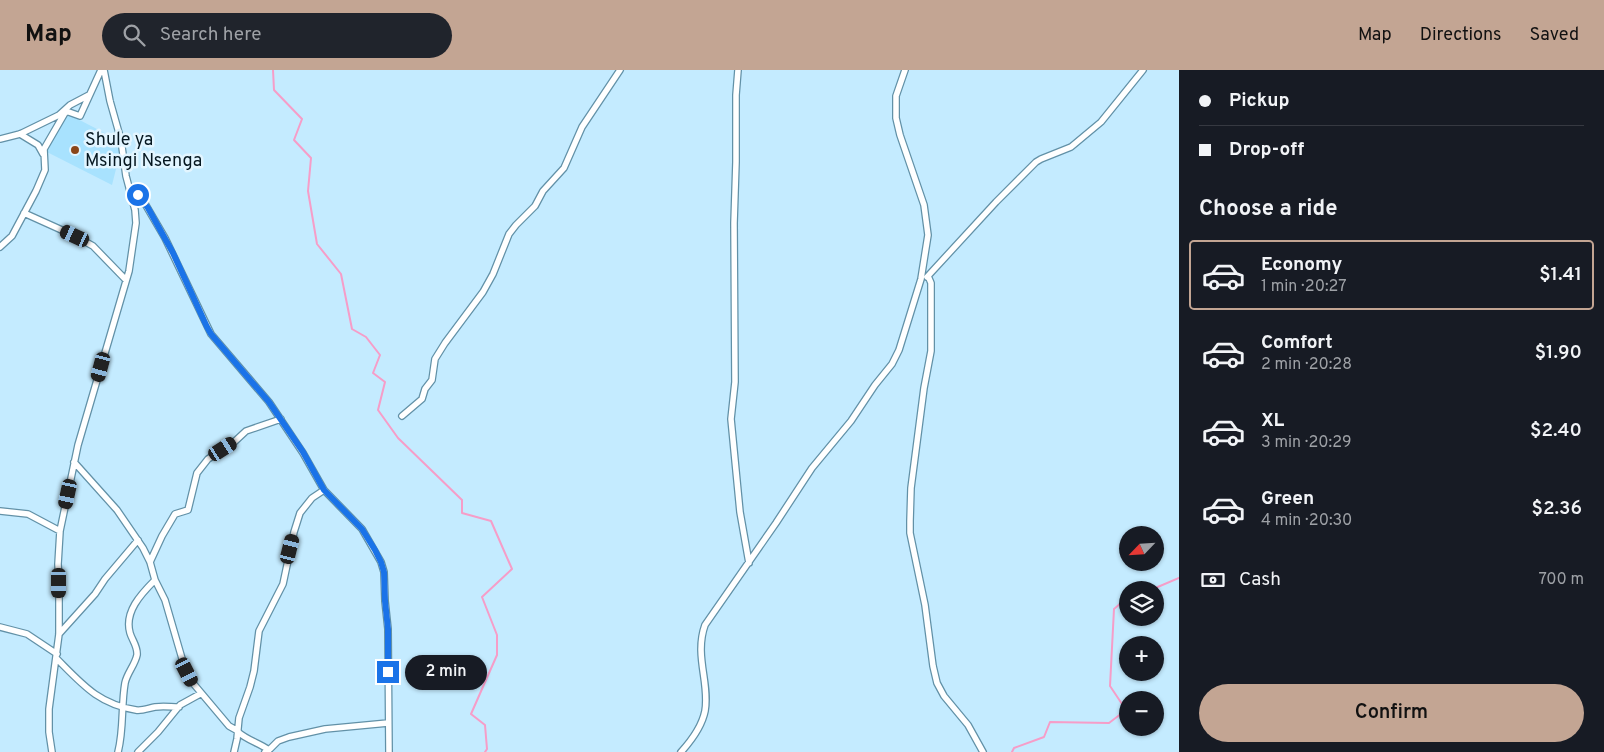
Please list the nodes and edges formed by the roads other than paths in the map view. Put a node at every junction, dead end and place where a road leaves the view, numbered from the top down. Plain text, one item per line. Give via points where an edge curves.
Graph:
1 (103, 70) edge
2 (620, 70) edge
3 (738, 70) edge
4 (905, 70) edge
5 (1144, 70) edge
6 (89, 94) junction
7 (20, 134) junction
8 (0, 139) edge
9 (43, 154) junction
10 (128, 186) junction
11 (24, 213) junction
12 (0, 247) edge
13 (928, 276) junction
14 (126, 280) junction
15 (917, 290) junction
16 (402, 416) dead end
17 (281, 419) junction
18 (74, 462) junction
19 (324, 490) junction
20 (0, 511) edge
21 (60, 531) junction
22 (138, 540) junction
23 (150, 562) junction
24 (748, 564) junction
25 (155, 580) junction
26 (0, 627) edge
27 (59, 634) junction
28 (57, 656) junction
29 (200, 694) junction
30 (178, 707) junction
31 (123, 708) junction
32 (388, 723) junction
33 (238, 732) junction
34 (269, 750) edge
35 (52, 752) edge
36 (118, 752) edge
37 (138, 752) edge
38 (234, 752) edge
39 (388, 752) edge
40 (681, 752) edge
41 (983, 752) edge

1 - 6 street
1 - 10 street via 121,140
2 - 16 street via 582,127 564,168 509,234 484,292 435,359 432,380 422,399
3 - 24 street via 734,218 735,382 731,419
4 - 15 street via 896,96 896,118 924,205 928,235
5 - 13 street via 1101,122 1071,147 1036,162
6 - 7 street via 59,115
6 - 9 street via 80,116 66,111 49,137
7 - 8 street
7 - 9 street via 38,145
9 - 11 street via 45,170
10 - 14 street via 136,223
10 - 17 street via 144,202 160,230 207,327
11 - 12 street via 12,236
11 - 14 street via 93,246
13 - 15 street
13 - 41 street via 931,283 931,351 915,456 910,534 937,682
14 - 18 street
15 - 24 street via 892,364 812,468
17 - 19 street
17 - 23 street via 246,431 202,465 195,478 188,510 175,514
18 - 21 street
18 - 22 street
19 - 32 street via 362,529 384,568
19 - 33 street via 306,504 298,520 283,584 259,631 254,671 239,718
20 - 21 street via 28,514
21 - 27 street
22 - 23 street
22 - 27 street
23 - 25 street
24 - 40 street via 702,632 700,650 705,710 695,735
25 - 29 street via 168,609 183,662
25 - 31 street via 141,595 130,616 129,630 136,655 125,683
26 - 28 street via 26,634
27 - 28 street
28 - 31 street via 73,676 98,697
28 - 35 street via 49,708
29 - 30 street
29 - 33 street
30 - 31 street
30 - 37 street
31 - 36 street
32 - 34 street via 325,729 278,740
32 - 39 street
33 - 34 street
33 - 38 street

